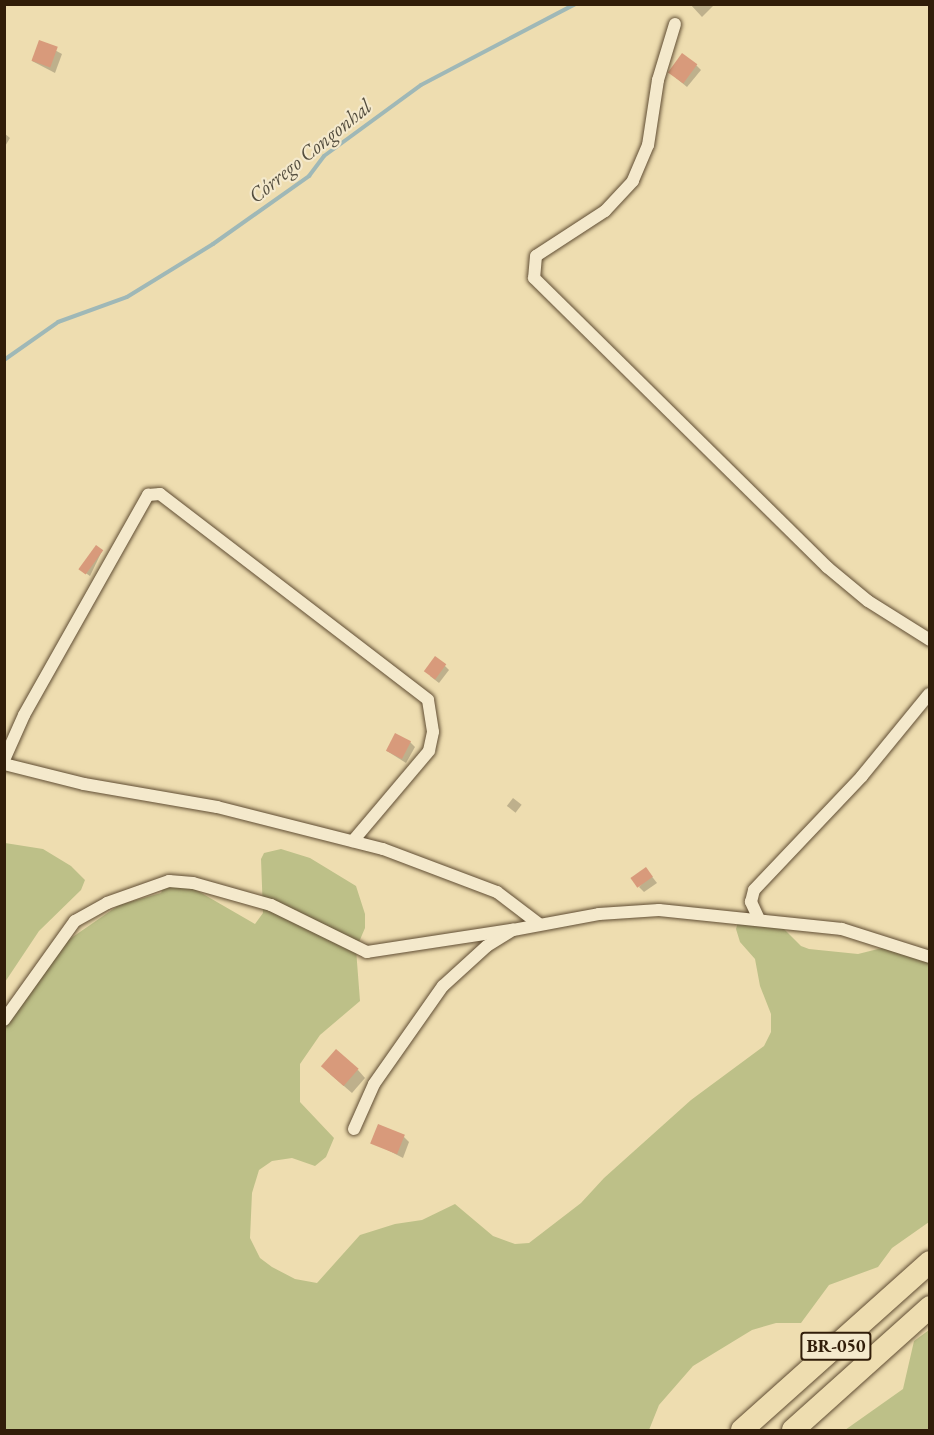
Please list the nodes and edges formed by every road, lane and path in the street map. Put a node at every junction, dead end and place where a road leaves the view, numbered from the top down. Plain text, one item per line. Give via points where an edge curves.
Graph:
1 (675, 24) dead end
2 (930, 640) edge
3 (929, 694) edge
4 (4, 762) edge
5 (353, 841) junction
6 (758, 917) junction
7 (539, 924) junction
8 (513, 930) junction
9 (930, 957) edge
10 (4, 1020) edge
11 (354, 1129) dead end
12 (930, 1262) edge
13 (930, 1307) edge
14 (742, 1431) edge
15 (793, 1431) edge

1 - 2 street via 658,80 648,145 640,168 623,195 605,211 536,256 534,278 827,567 868,601
3 - 6 street via 878,758 754,890 751,902
4 - 5 street via 84,784 238,812
4 - 5 street via 24,715 148,495 160,494 428,700 433,732 429,751
5 - 7 street via 444,870 497,892
6 - 7 street via 659,910
6 - 9 street via 842,929
7 - 8 street
8 - 10 street via 367,952 271,905 193,883 169,882 107,903 75,921
8 - 11 street via 487,946 443,986 374,1084
12 - 14 highway, BR-050
13 - 15 highway, BR-050

